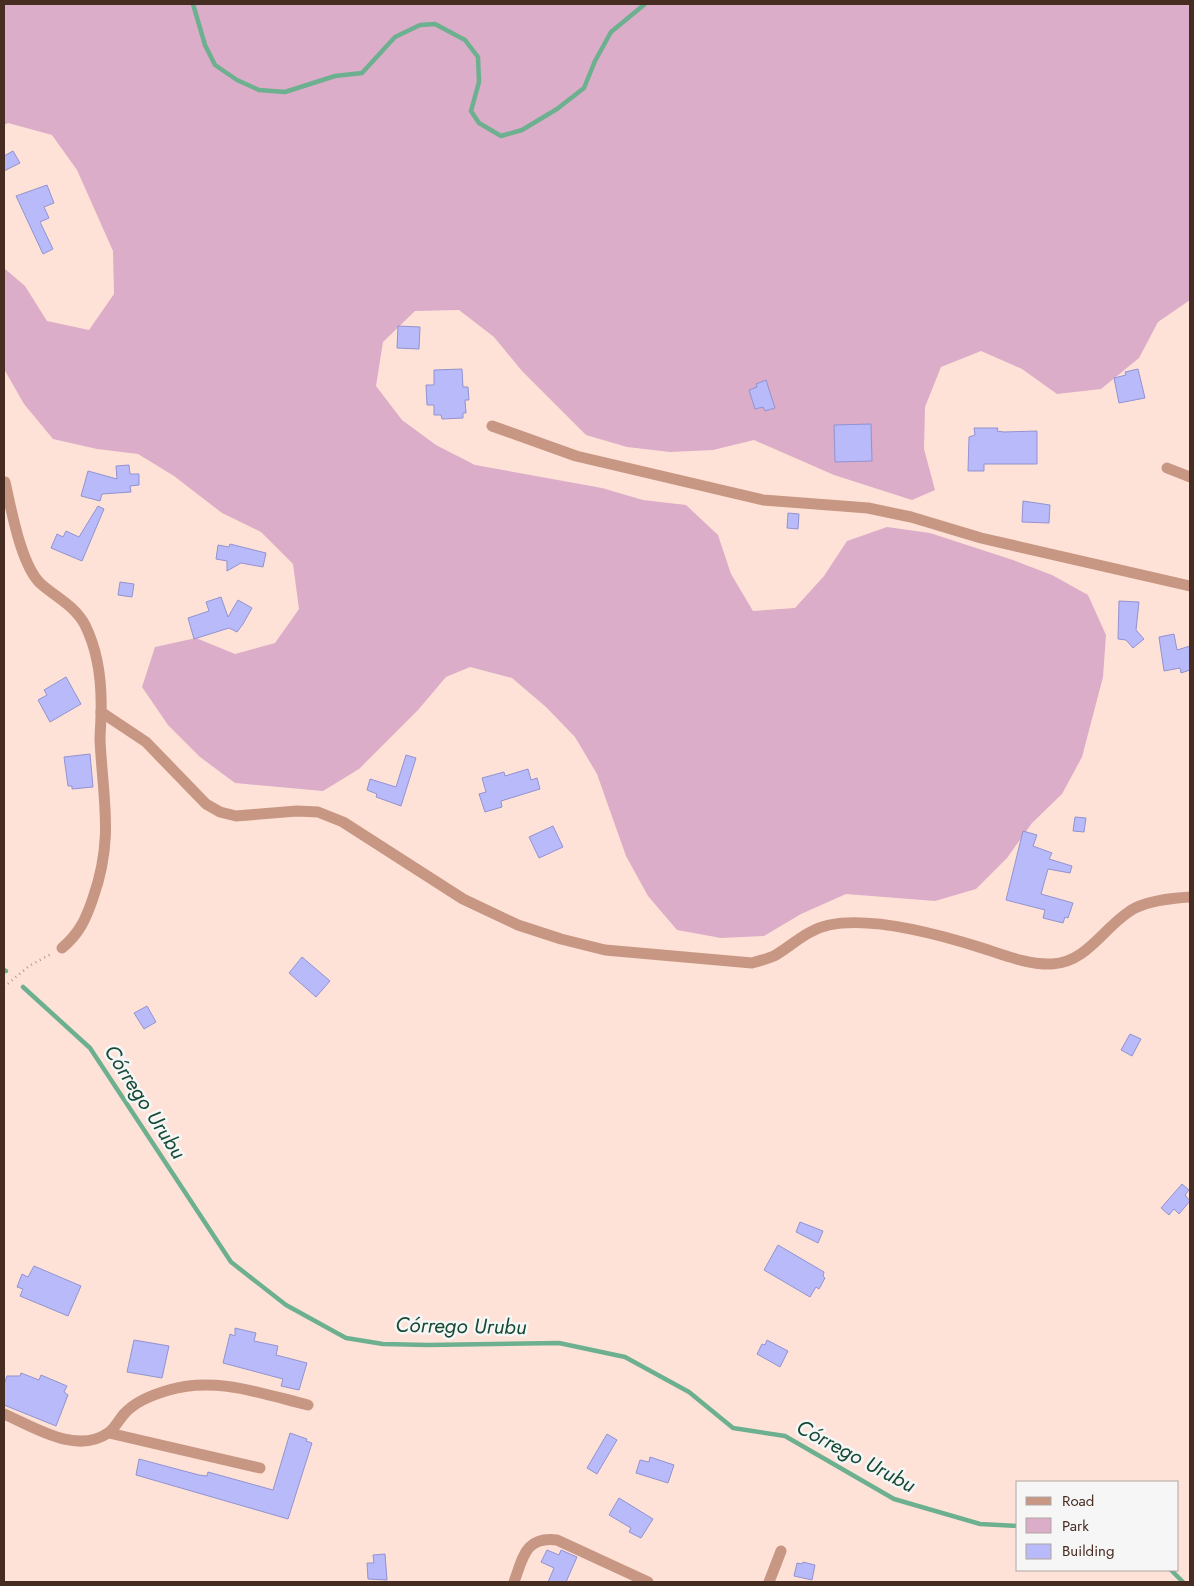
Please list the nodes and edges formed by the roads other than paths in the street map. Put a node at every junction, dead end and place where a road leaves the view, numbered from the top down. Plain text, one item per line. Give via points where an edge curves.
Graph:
1 (492, 426) dead end
2 (1167, 468) dead end
3 (1190, 477) edge
4 (5, 482) edge
5 (1190, 586) edge
6 (101, 712) junction
7 (1190, 897) edge
8 (62, 948) road end
9 (308, 1405) dead end
10 (4, 1414) edge
11 (109, 1433) junction
12 (260, 1468) dead end
13 (781, 1551) dead end
14 (514, 1582) edge
15 (648, 1582) edge
16 (769, 1582) edge

1 - 5 street via 576,456 763,500 868,508
2 - 3 street
4 - 6 street via 14,524 30,570 40,584 78,614 85,626 100,672
6 - 7 street via 146,742 206,804 220,812 236,816 297,811 326,815 368,837 463,899 518,925 604,950 752,963 773,956 815,929 832,924 869,924 918,930 1021,960 1050,964 1076,957 1134,909 1147,903
6 - 8 street via 106,851 88,914 80,929
9 - 11 street via 228,1386 195,1384 151,1397 126,1411
10 - 11 street via 57,1437 79,1442
11 - 12 street
13 - 16 street
14 - 15 street via 531,1544 543,1538 557,1540

